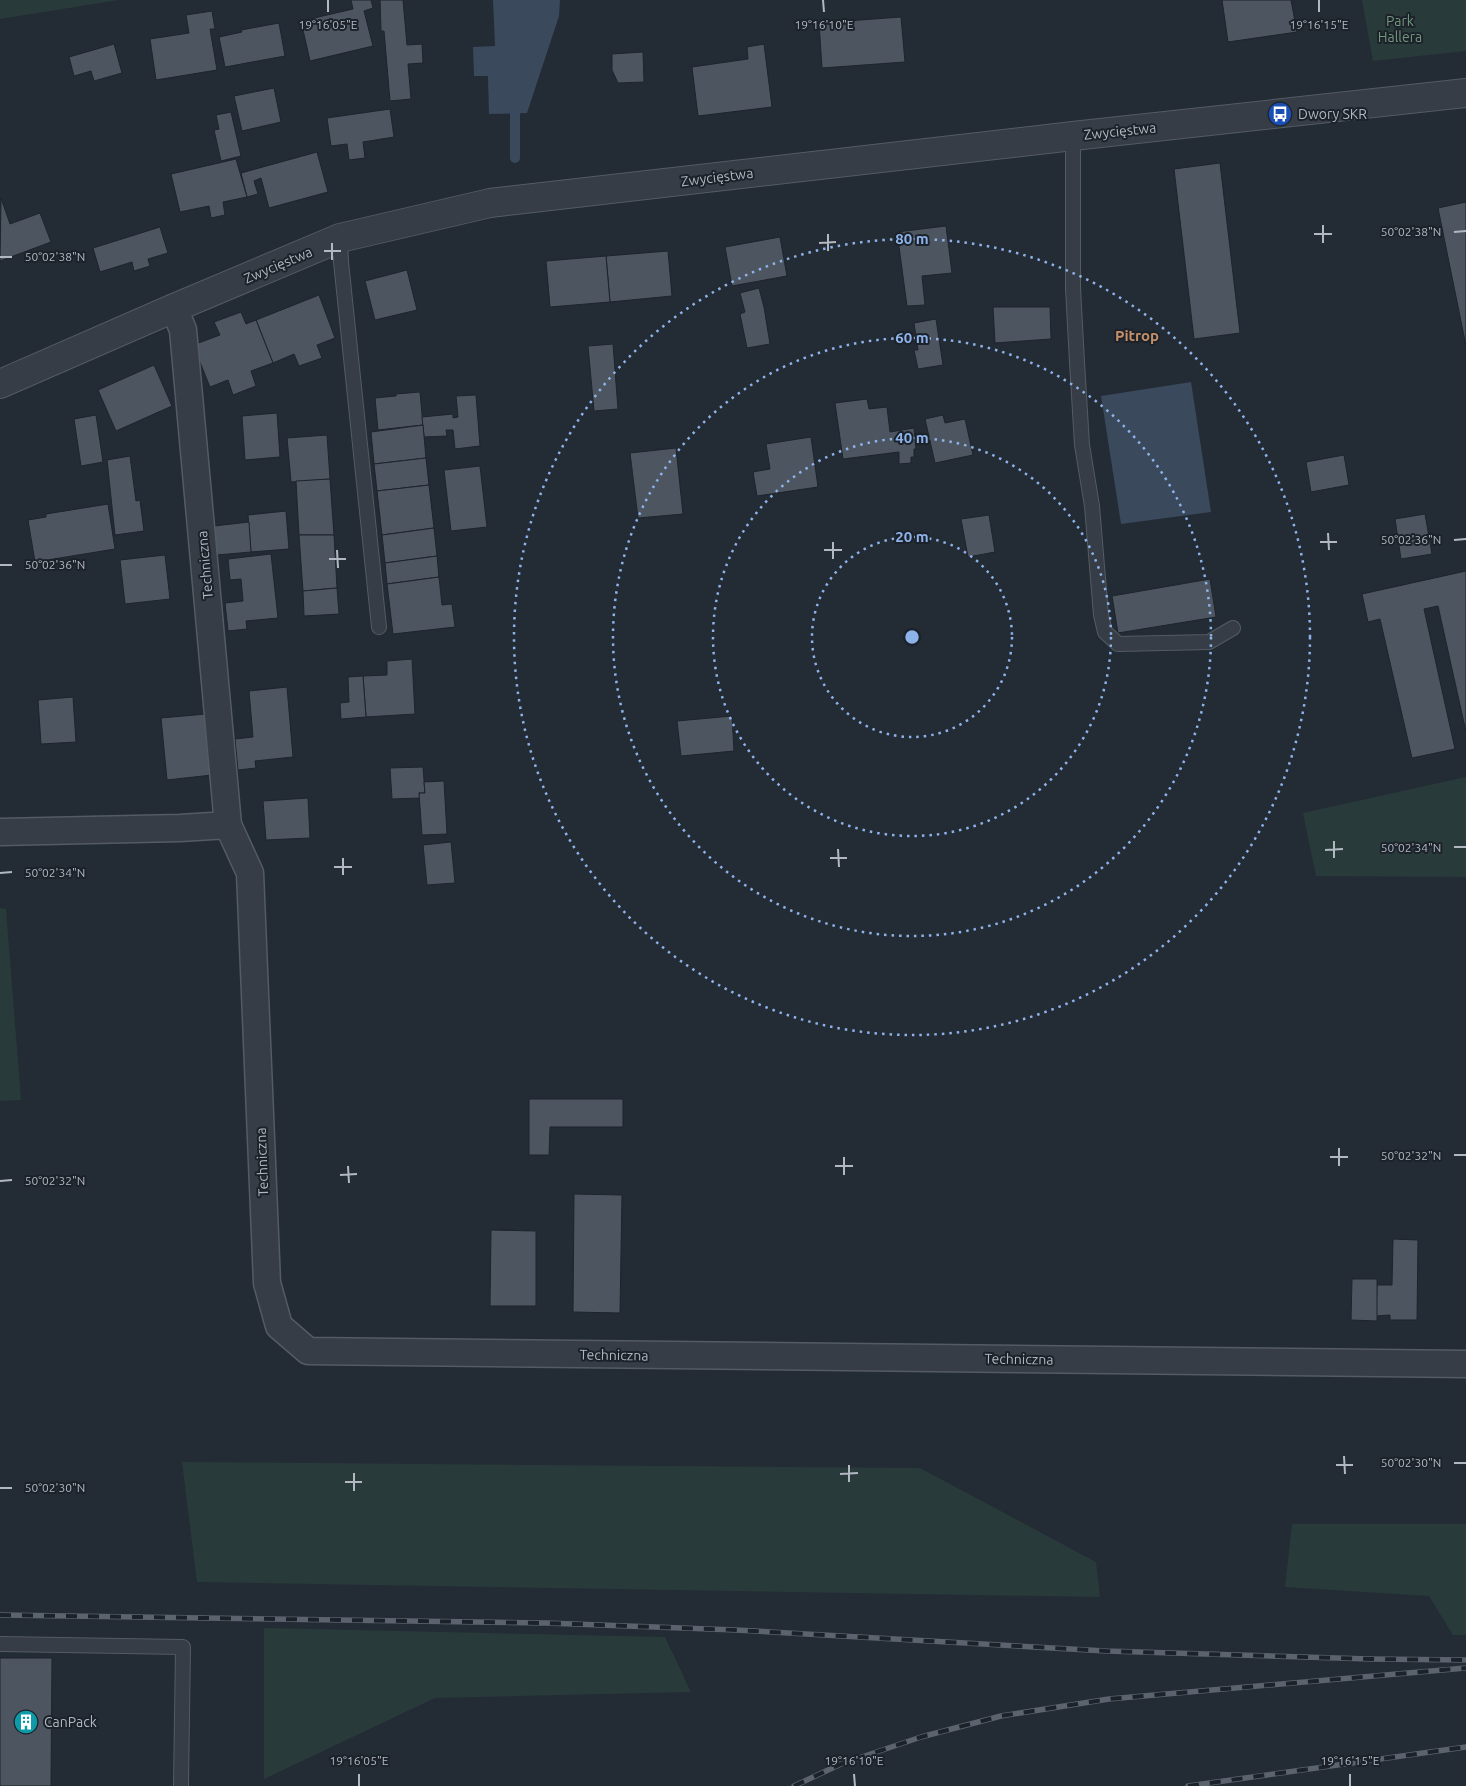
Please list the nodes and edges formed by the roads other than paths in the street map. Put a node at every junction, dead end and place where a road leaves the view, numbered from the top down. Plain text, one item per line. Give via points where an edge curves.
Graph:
1 (1466, 94) edge
2 (1073, 136) junction
3 (340, 238) junction
4 (174, 308) junction
5 (0, 384) edge
6 (379, 627) dead end
7 (1233, 628) dead end
8 (228, 825) junction
9 (0, 832) edge
10 (1466, 1364) edge
11 (0, 1644) edge
12 (181, 1786) edge

1 - 2 street, Zwycięstwa
2 - 3 street, Zwycięstwa via 490,203
2 - 7 lane via 1073,288 1078,390 1105,632 1118,644 1209,642
3 - 4 street, Zwycięstwa
3 - 6 lane
4 - 5 street, Zwycięstwa
4 - 8 street, Techniczna via 183,330
8 - 9 street
8 - 10 street, Techniczna via 250,873 267,1283 280,1326 308,1352
11 - 12 lane via 183,1647

